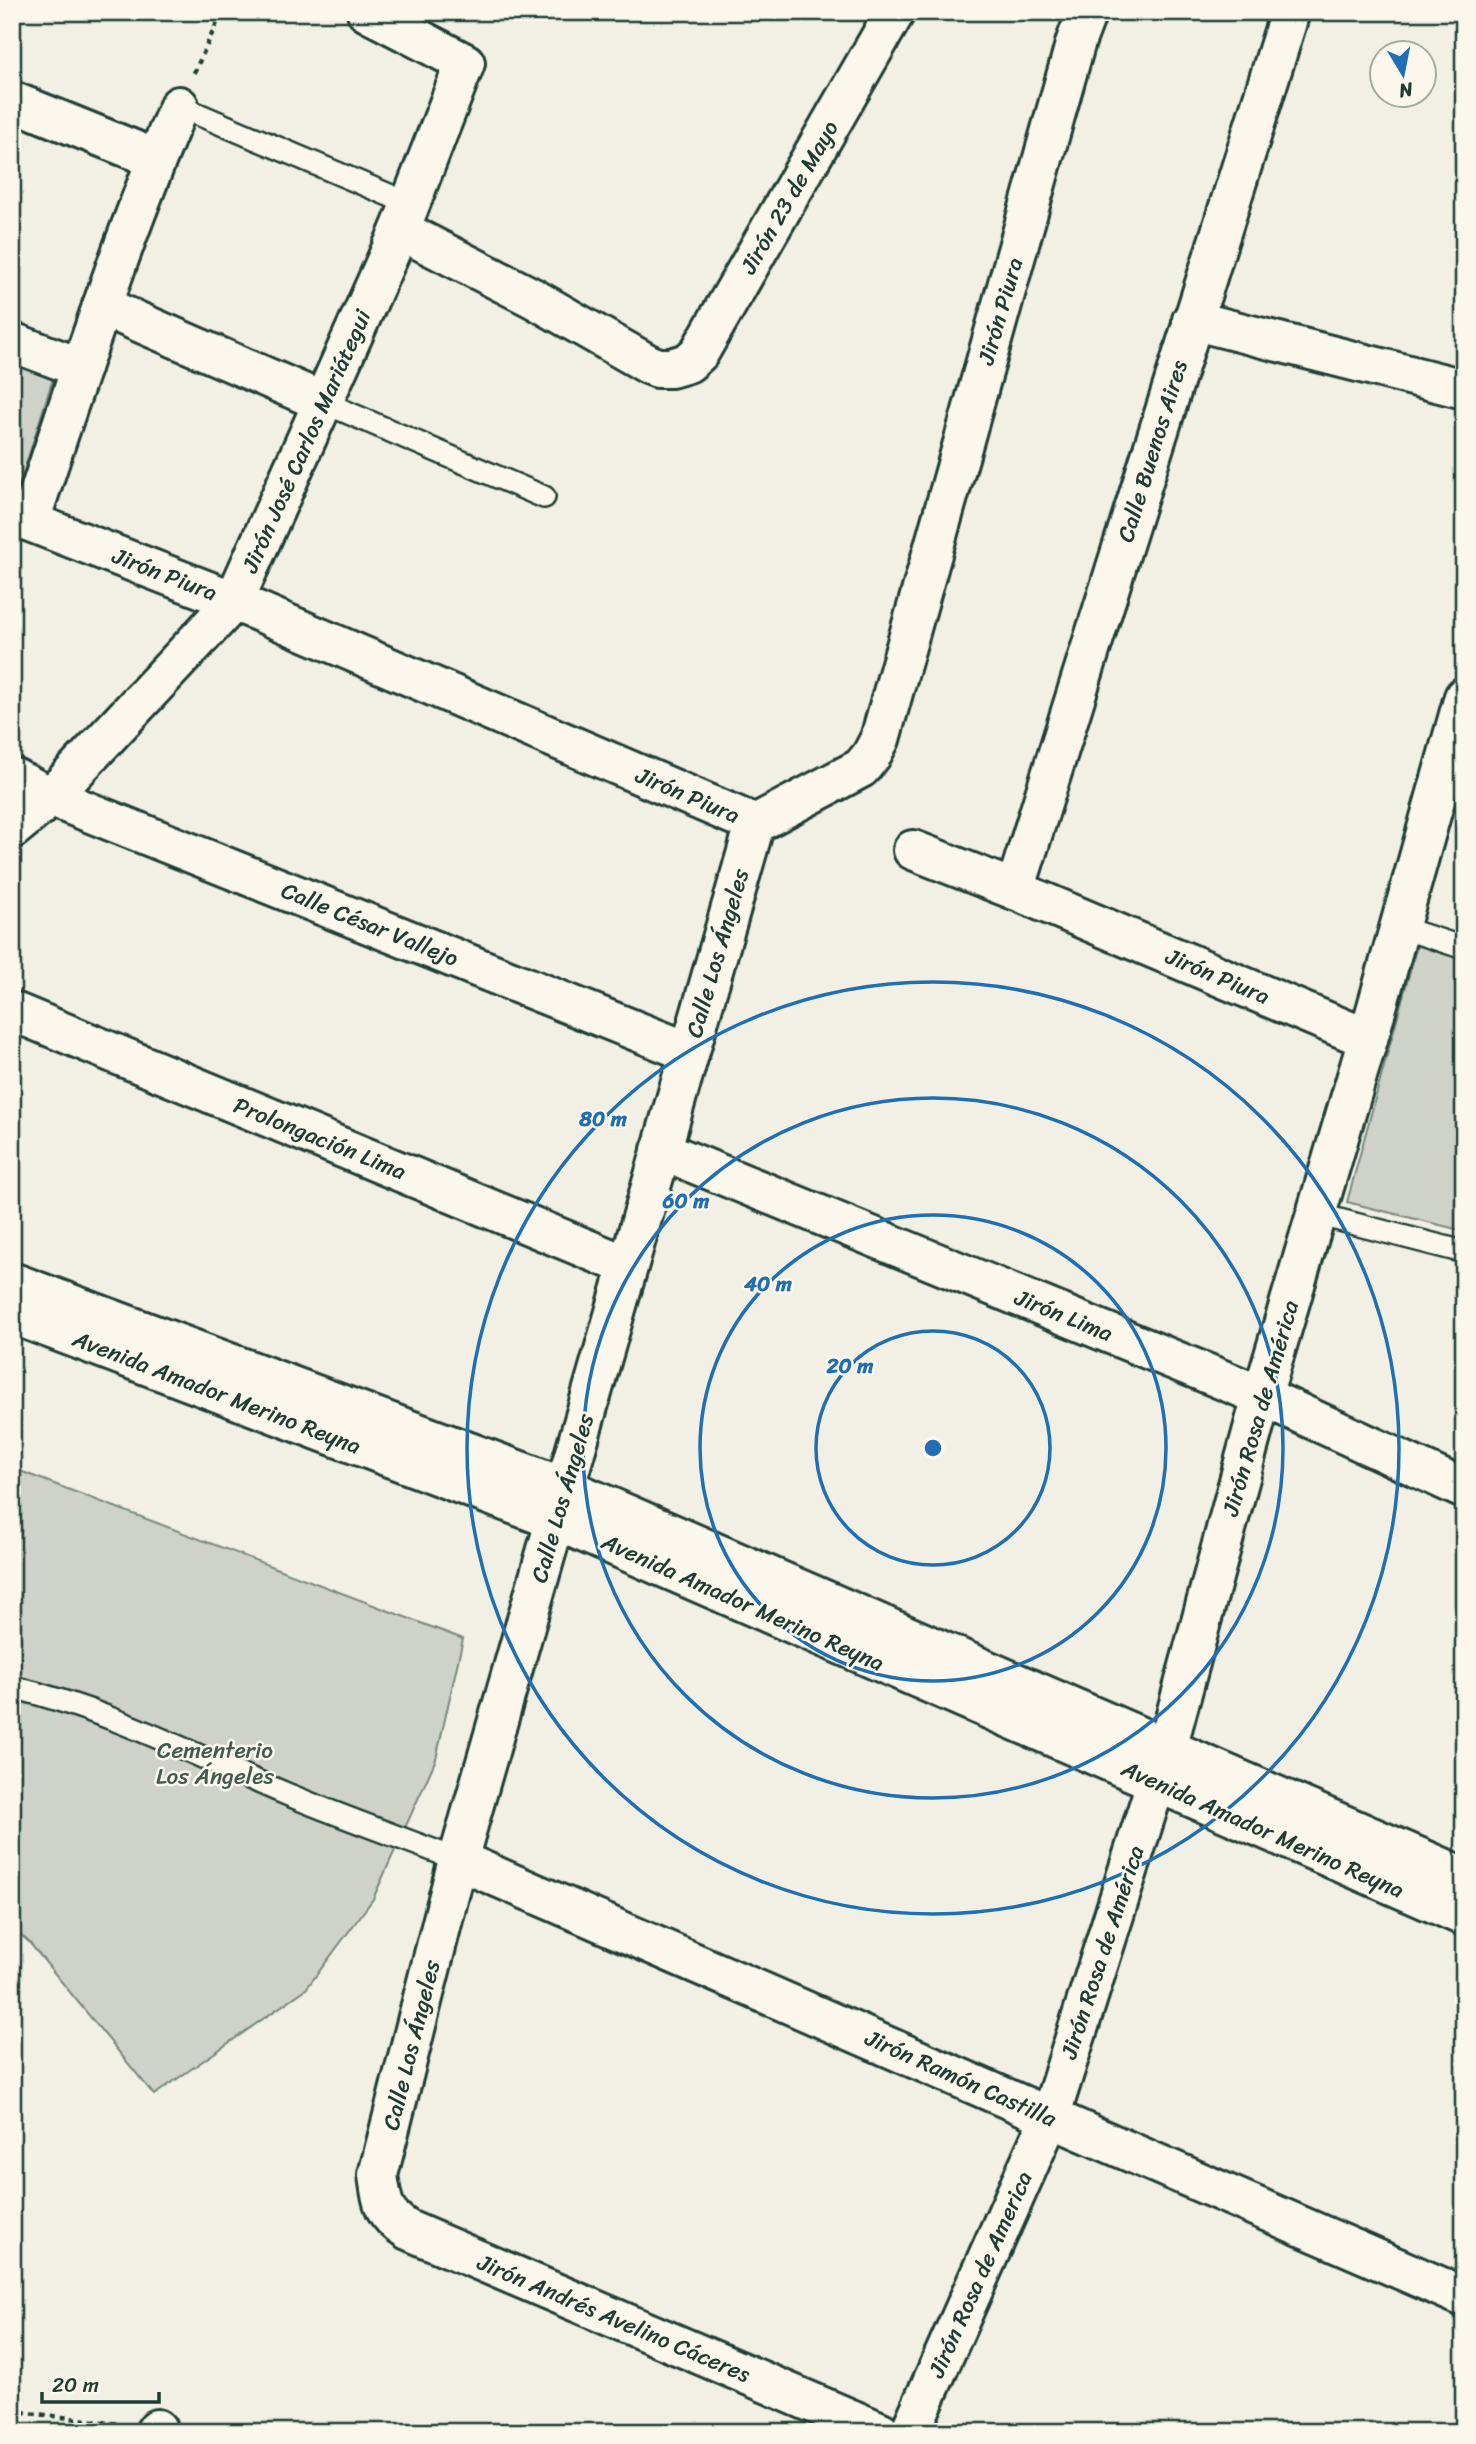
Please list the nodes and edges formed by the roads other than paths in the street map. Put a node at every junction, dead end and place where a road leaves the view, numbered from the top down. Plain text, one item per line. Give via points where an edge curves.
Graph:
1 (367, 12) edge
2 (895, 12) edge
3 (1087, 12) edge
4 (1290, 12) edge
5 (12, 101) edge
6 (179, 106) joint
7 (156, 159) junction
8 (405, 217) junction
9 (102, 306) junction
10 (1192, 320) junction
11 (12, 342) edge
12 (81, 368) junction
13 (1464, 389) edge
14 (323, 402) junction
15 (544, 497) dead end
16 (21, 518) edge
17 (234, 601) junction
18 (1464, 697) edge
19 (12, 778) edge
20 (51, 797) junction
21 (755, 824) junction
22 (12, 828) edge
23 (913, 850) dead end
24 (1015, 890) junction
25 (1399, 927) junction
26 (1464, 948) edge
27 (12, 1012) edge
28 (1368, 1039) junction
29 (689, 1052) junction
30 (661, 1150) junction
31 (1316, 1213) junction
32 (1464, 1252) edge
33 (628, 1265) junction
34 (12, 1282) edge
35 (12, 1314) edge
36 (1262, 1396) junction
37 (1464, 1489) edge
38 (561, 1504) junction
39 (12, 1687) edge
40 (1161, 1765) junction
41 (458, 1860) junction
42 (1464, 1877) edge
43 (1464, 1916) edge
44 (1050, 2117) junction
45 (378, 2175) joint
46 (1464, 2297) edge
47 (881, 2432) edge
48 (911, 2432) edge

1 - 8 street, Jirón José Carlos Mariátegui via 465,63
2 - 8 street, Jirón 23 de Mayo via 699,353 688,363 658,368 637,359
3 - 21 street, Jirón Piura via 880,739 861,768
4 - 10 street, Calle Buenos Aires
5 - 7 street
6 - 7 street
6 - 8 lane
7 - 9 street
8 - 14 street, Jirón José Carlos Mariátegui
9 - 12 street
9 - 14 street
10 - 13 street
10 - 24 street, Calle Buenos Aires
11 - 12 street
12 - 16 street
14 - 15 lane
14 - 17 street, Jirón José Carlos Mariátegui
16 - 17 street, Jirón Piura
17 - 20 street, Jirón José Carlos Mariátegui
17 - 21 street, Jirón Piura
18 - 25 street, Jirón Rosa de América
19 - 20 street, Calle César Vallejo
20 - 22 street, Jirón José Carlos Mariátegui
20 - 29 street, Calle César Vallejo
21 - 29 street, Calle Los Ángeles
23 - 24 street, Jirón Piura
24 - 28 street, Jirón Piura
25 - 26 lane
25 - 28 street, Jirón Rosa de América
27 - 33 street, Prolongación Lima
28 - 31 street, Jirón Rosa de América
29 - 30 street, Calle Los Ángeles
30 - 33 street, Calle Los Ángeles
30 - 36 street, Jirón Lima
31 - 32 lane
31 - 36 street, Jirón Rosa de América
33 - 38 street, Calle Los Ángeles
34 - 38 street, Avenida Amador Merino Reyna
35 - 38 street, Avenida Amador Merino Reyna
36 - 37 street, Jirón Lima
36 - 40 street, Jirón Rosa de América
38 - 40 street, Avenida Amador Merino Reyna
38 - 41 street, Calle Los Ángeles
39 - 41 lane via 47,1695 155,1735 290,1795
40 - 42 street, Avenida Amador Merino Reyna
40 - 43 street, Avenida Amador Merino Reyna
40 - 44 street, Jirón Rosa de América
41 - 44 street, Jirón Ramón Castilla
41 - 45 street, Calle Los Ángeles
44 - 46 street, Jirón Ramón Castilla
44 - 48 street, Jirón Rosa de America
45 - 47 street, Jirón Andrés Avelino Cáceres via 382,2204 392,2220 408,2230

